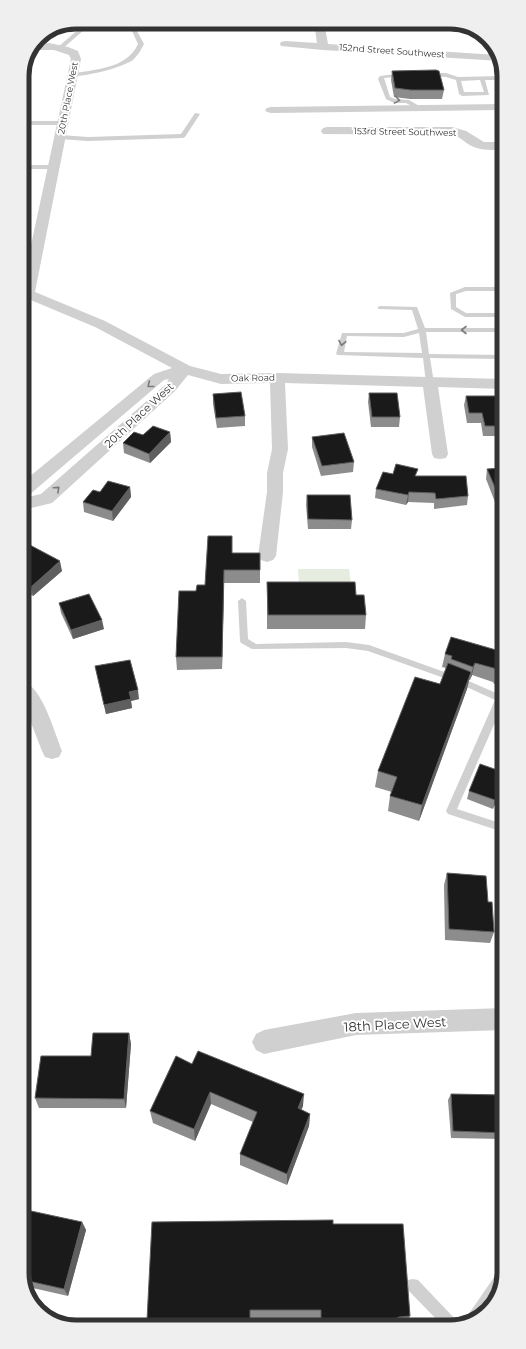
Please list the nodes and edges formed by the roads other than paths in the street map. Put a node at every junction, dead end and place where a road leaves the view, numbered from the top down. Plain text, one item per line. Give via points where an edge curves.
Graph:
1 (82, 29) edge
2 (134, 29) edge
3 (320, 29) edge
4 (285, 44) dead end
5 (40, 46) edge
6 (323, 47) junction
7 (62, 48) junction
8 (493, 58) edge
9 (73, 75) junction
10 (410, 75) edge
11 (424, 75) edge
12 (458, 78) junction
13 (482, 78) junction
14 (497, 78) edge
15 (497, 107) edge
16 (419, 108) junction
17 (271, 110) dead end
18 (197, 114) dead end
19 (29, 123) edge
20 (63, 123) junction
21 (328, 132) dead end
22 (60, 137) junction
23 (497, 146) edge
24 (29, 167) edge
25 (54, 167) junction
26 (29, 276) edge
27 (497, 289) edge
28 (29, 296) edge
29 (380, 308) dead end
30 (497, 315) edge
31 (422, 330) junction
32 (497, 330) edge
33 (426, 356) junction
34 (497, 357) edge
35 (184, 369) junction
36 (277, 378) junction
37 (430, 383) junction
38 (497, 384) edge
39 (440, 454) dead end
40 (29, 486) edge
41 (29, 503) edge
42 (267, 556) dead end
43 (242, 601) dead end
44 (29, 696) edge
45 (497, 698) edge
46 (497, 711) edge
47 (52, 751) dead end
48 (497, 826) edge
49 (497, 1019) edge
50 (264, 1042) dead end
51 (413, 1285) dead end
52 (495, 1288) edge
53 (482, 1307) edge
54 (446, 1320) edge

1 - 7 lane
2 - 9 lane via 141,44 137,53 122,64
3 - 6 street
4 - 6 street, 152nd Street Southwest
5 - 7 street
6 - 8 street, 152nd Street Southwest
7 - 9 street, 20th Place West via 74,53 76,59
9 - 20 street, 20th Place West
10 -> 16 lane via 388,75 382,76 381,79 388,98 394,101 407,101
11 - 12 lane
12 - 13 lane
12 - 13 lane via 462,94 487,94
13 - 14 lane
15 - 16 street
16 - 17 street
18 - 22 lane via 183,136 88,139
19 - 20 lane
20 - 22 street, 20th Place West
21 - 23 street, 153rd Street Southwest via 452,130 464,133 471,141 481,146
22 - 25 street, 20th Place West
24 - 25 lane
25 - 26 street, 20th Place West
27 - 30 lane via 465,288 453,293 453,308 465,315
28 - 35 street, Oak Road via 100,324
29 - 31 lane via 415,308
32 -> 31 lane
31 - 33 lane
31 -> 33 lane via 404,335 344,334 340,354
33 - 34 lane
33 - 37 lane
35 - 36 street, Oak Road via 221,379
35 -> 40 street, 20th Place West via 159,377
41 -> 35 street, 20th Place West via 46,499 170,388
36 - 37 street, Oak Road
36 - 42 street via 280,450 275,473
37 - 38 street, Oak Road
37 - 39 street
43 - 45 lane via 244,641 255,647 346,645 369,648 461,681
44 - 47 street
46 - 48 lane via 451,810
49 - 50 street, 18th Place West via 356,1024
51 - 54 lane
52 - 53 lane

